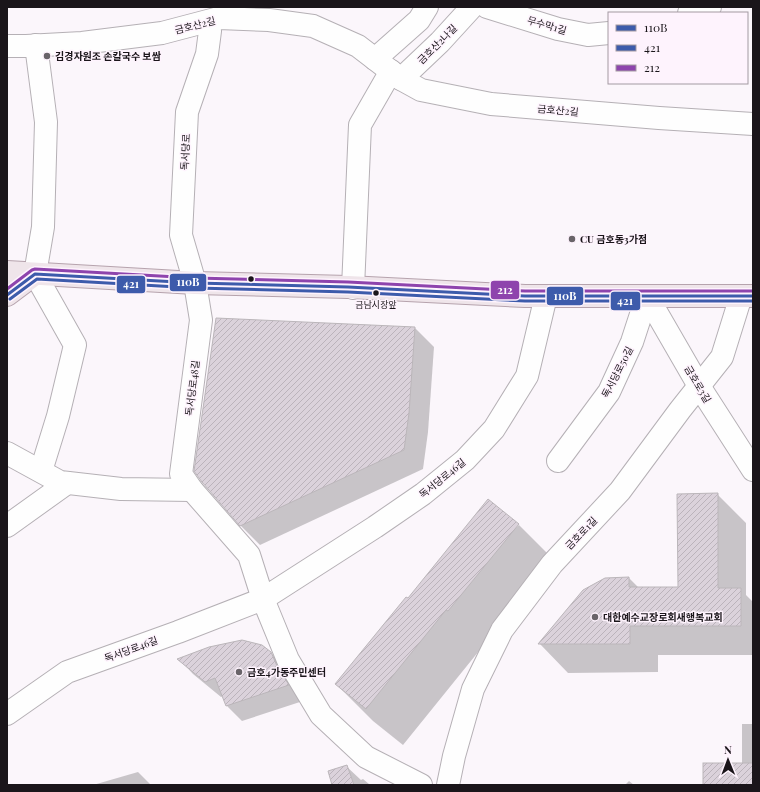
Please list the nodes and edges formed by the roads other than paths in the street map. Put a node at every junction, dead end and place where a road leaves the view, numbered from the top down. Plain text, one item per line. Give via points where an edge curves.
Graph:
1 (427, 7) edge
2 (472, 7) edge
3 (487, 7) edge
4 (710, 7) edge
5 (692, 12) edge
6 (241, 13) edge
7 (206, 22) junction
8 (608, 33) edge
9 (36, 45) junction
10 (7, 46) edge
11 (389, 69) junction
12 (753, 124) edge
13 (7, 272) edge
14 (35, 274) junction
15 (195, 283) junction
16 (353, 288) junction
17 (7, 295) edge
18 (546, 296) junction
19 (647, 296) junction
20 (747, 296) edge
21 (699, 386) junction
22 (743, 440) edge
23 (7, 453) edge
24 (558, 461) dead end
25 (753, 470) edge
26 (41, 472) junction
27 (67, 483) junction
28 (192, 490) junction
29 (7, 526) edge
30 (263, 599) junction
31 (7, 714) edge
32 (421, 785) edge
33 (448, 785) edge

1 - 11 street
2 - 11 street, 금호산2나길 via 440,42
3 - 8 street, 무수막1길 via 558,29 588,35
4 - 5 street
6 - 7 street, 금호산2길
6 - 11 street, 금호산2길 via 313,26 358,46
7 - 9 street, 금호산2길 via 162,33 82,43
7 - 15 street, 독서당로 via 210,31 206,54 187,112 181,235
9 - 10 street, 금호산2길
9 - 14 street via 46,122 43,227
11 - 12 street, 금호산2길 via 421,90 491,104
11 - 16 street via 360,125
13 - 14 main road
14 - 15 main road
14 - 17 main road
14 - 26 street via 75,345
15 - 16 main road
15 - 28 street, 독서당로48길 via 201,320 181,474
16 - 18 main road
18 - 19 main road
18 - 30 street, 독서당로46길 via 528,376 494,429 465,460 423,494
19 - 20 main road
19 - 21 street, 금호로3길
19 - 24 street, 독서당로50길 via 632,342 609,392
20 - 21 street, 금호로1길 via 722,357
21 - 22 street, 금호로3길
21 - 33 street, 금호로1길 via 620,492 552,564 502,630 473,689
22 - 25 street, 금호로3길
23 - 26 street
26 - 27 street
27 - 28 street
27 - 29 street
28 - 30 street, 독서당로48길 via 249,555
30 - 31 street, 독서당로46길 via 67,672
30 - 32 street via 288,660 321,715 366,758

